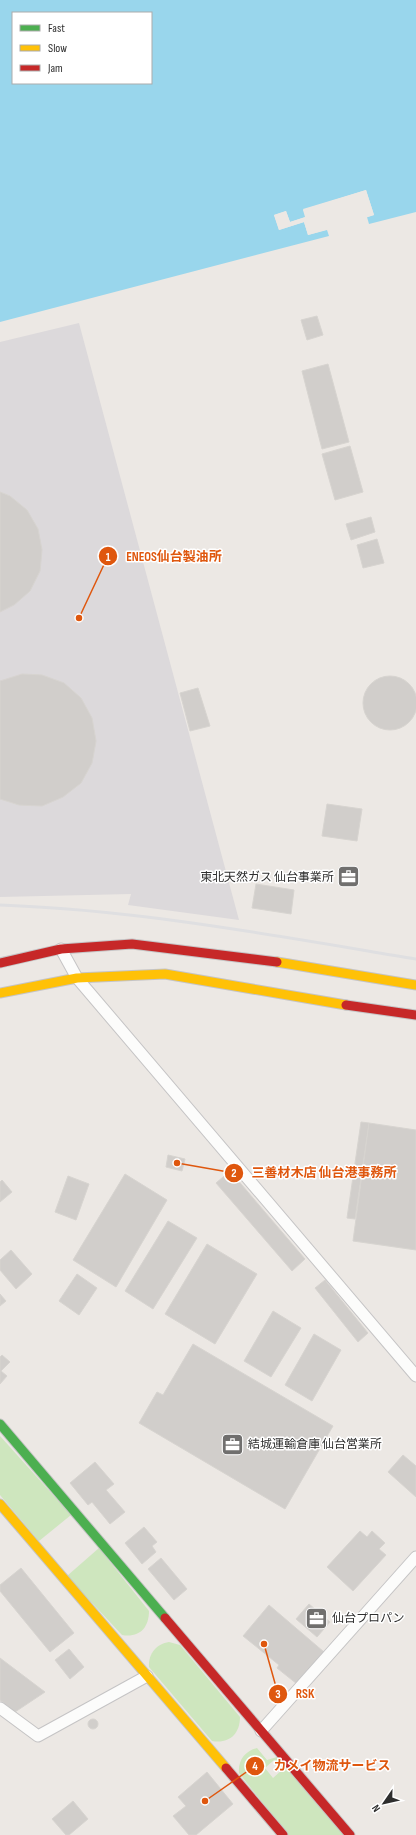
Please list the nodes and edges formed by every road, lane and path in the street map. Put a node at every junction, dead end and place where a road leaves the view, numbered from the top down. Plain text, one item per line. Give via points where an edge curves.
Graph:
1 (62, 949) junction
2 (0, 963) edge
3 (77, 978) junction
4 (416, 985) edge
5 (0, 993) edge
6 (416, 1015) edge
7 (416, 1376) edge
8 (0, 1424) edge
9 (0, 1504) edge
10 (416, 1557) edge
11 (147, 1676) junction
12 (0, 1708) edge
13 (262, 1731) junction
14 (283, 1835) edge
15 (350, 1835) edge

1 - 2 street
1 - 3 street
1 - 4 street via 132,944
3 - 5 street
3 - 6 street via 165,974
3 - 7 street
8 - 13 street
9 - 11 street
10 - 13 street
11 - 12 street via 38,1736
11 - 14 street
13 - 15 street

